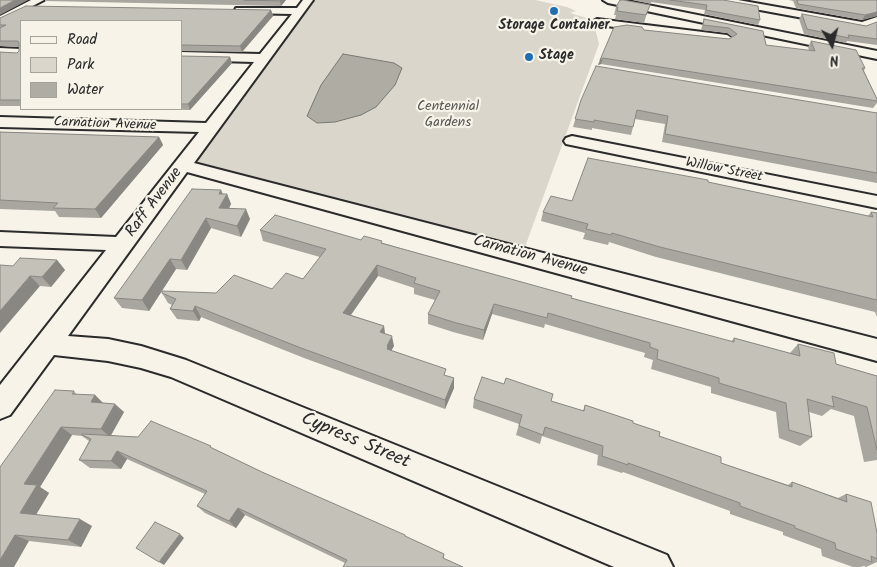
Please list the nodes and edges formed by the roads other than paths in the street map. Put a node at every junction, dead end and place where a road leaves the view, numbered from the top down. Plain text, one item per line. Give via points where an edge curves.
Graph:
1 (608, 0) edge
2 (722, 0) edge
3 (43, 3) edge
4 (774, 5) edge
5 (304, 6) edge
6 (231, 10) edge
7 (693, 18) junction
8 (0, 20) edge
9 (877, 20) edge
10 (597, 22) dead end
11 (687, 34) junction
12 (777, 40) junction
13 (0, 52) edge
14 (20, 52) edge
15 (182, 56) edge
16 (877, 57) edge
17 (264, 58) junction
18 (0, 122) edge
19 (210, 128) junction
20 (572, 141) dead end
21 (183, 166) junction
22 (877, 202) edge
23 (0, 239) edge
24 (124, 244) junction
25 (47, 344) junction
26 (877, 350) edge
27 (0, 406) edge
28 (655, 567) edge

1 - 7 street
2 - 4 street via 755,6
3 - 8 street via 27,6
4 - 9 street via 863,26
4 - 12 street
5 - 6 street
5 - 17 street, Raff Avenue
7 - 11 street
7 - 12 street
10 - 11 street
11 - 12 street via 746,41
12 - 16 street
12 - 16 street via 862,58
13 - 14 street
15 - 17 street
17 - 19 street, Raff Avenue
18 - 19 street, Carnation Avenue
19 - 21 street, Raff Avenue
20 - 22 street, Willow Street
21 - 24 street, Raff Avenue
21 - 26 street, Carnation Avenue
23 - 24 street
24 - 25 street, Raff Avenue
25 - 27 street, Raff Avenue
25 - 28 street, Cypress Street via 141,356 177,368

